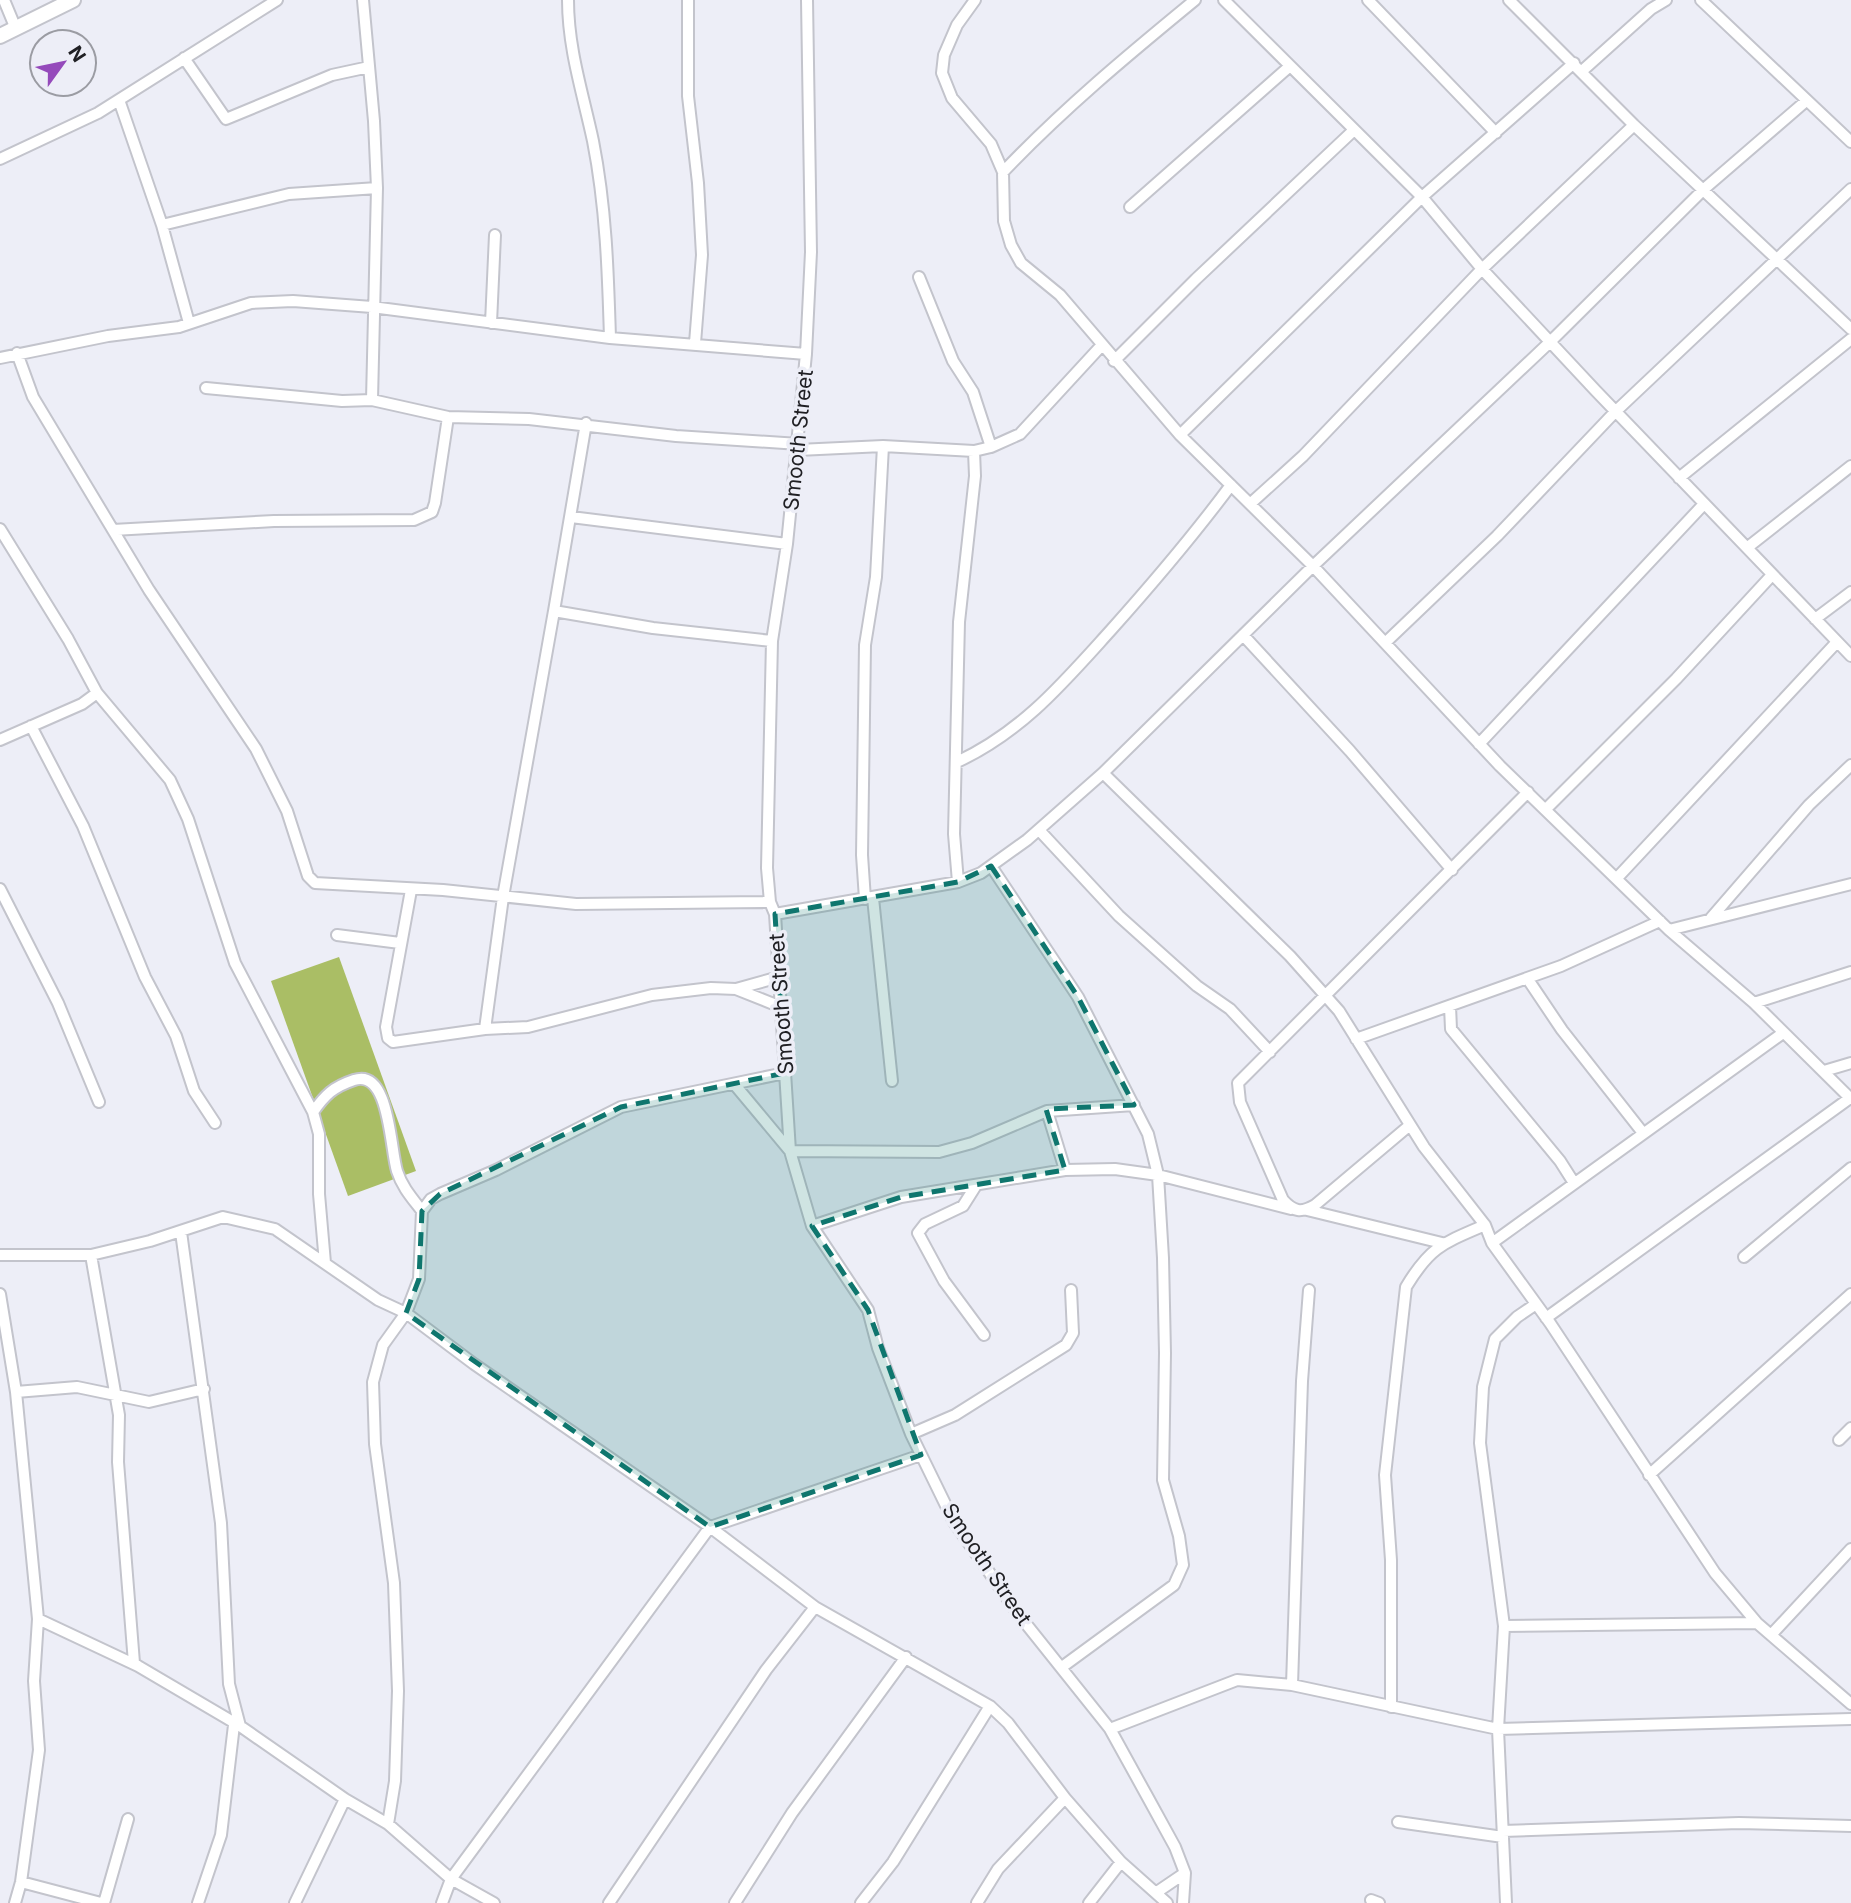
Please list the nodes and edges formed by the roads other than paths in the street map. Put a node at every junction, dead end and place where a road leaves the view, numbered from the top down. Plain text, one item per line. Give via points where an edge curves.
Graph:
1 (4, 0) edge
2 (73, 0) edge
3 (277, 0) edge
4 (363, 0) edge
5 (568, 0) edge
6 (688, 0) edge
7 (807, 0) edge
8 (975, 0) edge
9 (1195, 0) edge
10 (1224, 0) edge
11 (1368, 0) edge
12 (1508, 0) edge
13 (1666, 0) edge
14 (1701, 0) edge
15 (16, 29) junction
16 (0, 36) edge
17 (184, 58) junction
18 (1290, 66) junction
19 (369, 67) junction
20 (1578, 67) junction
21 (119, 100) junction
22 (1806, 101) junction
23 (1634, 125) junction
24 (1353, 130) junction
25 (1496, 133) junction
26 (1851, 142) edge
27 (0, 159) edge
28 (1003, 172) junction
29 (377, 188) junction
30 (1703, 189) junction
31 (1851, 189) edge
32 (1422, 197) junction
33 (1130, 207) dead end
34 (162, 225) junction
35 (495, 235) dead end
36 (1777, 259) junction
37 (1482, 269) junction
38 (919, 277) dead end
39 (372, 307) junction
40 (189, 323) junction
41 (491, 323) junction
42 (1851, 330) edge
43 (610, 338) junction
44 (1851, 339) edge
45 (1550, 342) junction
46 (695, 343) junction
47 (1102, 345) junction
48 (18, 354) junction
49 (806, 354) junction
50 (0, 358) edge
51 (1114, 361) junction
52 (206, 388) dead end
53 (372, 400) junction
54 (1615, 412) junction
55 (448, 417) junction
56 (586, 423) junction
57 (1180, 435) junction
58 (883, 446) junction
59 (799, 447) junction
60 (990, 447) junction
61 (974, 451) junction
62 (1851, 466) edge
63 (1679, 478) junction
64 (1231, 485) junction
65 (1250, 504) junction
66 (1703, 505) junction
67 (570, 517) junction
68 (0, 529) edge
69 (114, 530) junction
70 (787, 544) junction
71 (1748, 547) junction
72 (1313, 566) junction
73 (1772, 575) junction
74 (1851, 592) edge
75 (554, 611) junction
76 (1815, 619) junction
77 (1243, 635) junction
78 (772, 640) junction
79 (1837, 642) junction
80 (1385, 643) junction
81 (1851, 656) edge
82 (97, 693) junction
83 (31, 726) junction
84 (0, 740) edge
85 (1479, 744) junction
86 (957, 762) junction
87 (1851, 765) edge
88 (1103, 773) junction
89 (1528, 792) junction
90 (1546, 809) junction
91 (1039, 830) junction
92 (991, 866) junction
93 (1451, 870) junction
94 (1617, 878) junction
95 (958, 882) junction
96 (1851, 884) edge
97 (0, 889) edge
98 (411, 890) junction
99 (503, 897) junction
100 (869, 898) junction
101 (770, 902) junction
102 (775, 914) junction
103 (1711, 918) junction
104 (1660, 921) junction
105 (1669, 930) junction
106 (337, 935) dead end
107 (400, 943) junction
108 (1851, 972) edge
109 (779, 977) junction
110 (1527, 978) junction
111 (736, 989) junction
112 (1326, 996) junction
113 (1754, 1003) junction
114 (1450, 1006) junction
115 (781, 1007) junction
116 (485, 1029) junction
117 (1783, 1033) junction
118 (1356, 1039) junction
119 (1270, 1052) junction
120 (1851, 1063) edge
121 (1824, 1071) junction
122 (785, 1073) junction
123 (892, 1081) dead end
124 (735, 1085) junction
125 (1850, 1098) edge
126 (99, 1102) dead end
127 (1134, 1105) junction
128 (1046, 1111) junction
129 (313, 1112) junction
130 (215, 1123) dead end
131 (1410, 1125) junction
132 (1643, 1133) junction
133 (790, 1151) junction
134 (1851, 1168) edge
135 (1065, 1170) junction
136 (1158, 1175) junction
137 (1574, 1183) junction
138 (975, 1187) junction
139 (1292, 1209) junction
140 (1307, 1210) junction
141 (422, 1212) junction
142 (1485, 1225) junction
143 (812, 1226) junction
144 (181, 1232) junction
145 (1442, 1243) junction
146 (1492, 1243) junction
147 (0, 1255) edge
148 (91, 1255) junction
149 (1744, 1257) dead end
150 (325, 1263) junction
151 (1071, 1290) dead end
152 (1309, 1290) dead end
153 (0, 1294) edge
154 (1851, 1294) edge
155 (1536, 1304) junction
156 (406, 1313) junction
157 (1546, 1318) junction
158 (984, 1335) dead end
159 (204, 1389) junction
160 (16, 1392) junction
161 (116, 1396) junction
162 (1851, 1428) edge
163 (911, 1434) junction
164 (1839, 1440) dead end
165 (921, 1455) junction
166 (1648, 1475) junction
167 (710, 1527) junction
168 (1851, 1549) edge
169 (815, 1607) junction
170 (38, 1619) junction
171 (1756, 1623) junction
172 (1504, 1626) junction
173 (1771, 1635) junction
174 (906, 1657) junction
175 (138, 1665) junction
176 (1062, 1667) junction
177 (1292, 1685) junction
178 (1851, 1704) edge
179 (990, 1706) junction
180 (1391, 1707) junction
181 (1851, 1719) edge
182 (237, 1726) junction
183 (1110, 1729) junction
184 (1498, 1729) junction
185 (1065, 1798) junction
186 (345, 1799) junction
187 (128, 1819) dead end
188 (1398, 1822) dead end
189 (388, 1824) junction
190 (1851, 1826) edge
191 (1503, 1834) junction
192 (1121, 1862) junction
193 (1185, 1874) junction
194 (451, 1879) junction
195 (21, 1882) junction
196 (1157, 1892) junction
197 (15, 1903) edge
198 (102, 1903) edge
199 (198, 1903) edge
200 (295, 1903) edge
201 (442, 1903) edge
202 (494, 1903) edge
203 (608, 1903) edge
204 (735, 1903) edge
205 (861, 1903) edge
206 (976, 1903) edge
207 (1089, 1903) edge
208 (1167, 1903) edge
209 (1183, 1903) edge
210 (1506, 1903) edge

1 - 15 street
2 - 15 street
3 - 17 street
4 - 19 street
5 - 43 street via 571,50 607,227
6 - 46 street via 688,96 702,255
7 - 49 street, Smooth Street via 811,252
8 - 28 street via 957,25 942,73 952,98 991,144
9 - 28 street via 1052,120
10 - 18 street
11 - 25 street
12 - 20 street
13 - 20 street
14 - 22 street
15 - 16 street
17 - 19 street via 226,119 332,75
17 - 21 street
18 - 24 street
18 - 33 street
19 - 29 street
20 - 23 street
20 - 25 street
21 - 27 street
21 - 34 street
22 - 26 street
22 - 30 street
23 - 30 street
23 - 37 street
24 - 32 street
24 - 51 street
25 - 32 street
28 - 47 street via 1004,221 1021,263 1060,295
29 - 34 street via 289,194
29 - 39 street
30 - 36 street
30 - 45 street
31 - 36 street
32 - 37 street
32 - 57 street
34 - 40 street
35 - 41 street
36 - 42 street
36 - 54 street
37 - 45 street
37 - 65 street via 1303,456
38 - 60 street via 949,352 973,392
39 - 40 street via 251,303
39 - 41 street
39 - 53 street
40 - 48 street
41 - 43 street
43 - 46 street
44 - 63 street
45 - 54 street
45 - 72 street
46 - 49 street
47 - 51 street
47 - 60 street via 1020,435
48 - 50 street
48 - 69 street via 33,397
49 - 59 street, Smooth Street
51 - 57 street
52 - 53 street
53 - 55 street
54 - 63 street
54 - 80 street via 1497,536
55 - 56 street
55 - 69 street via 435,503 432,512 414,520 274,520
56 - 59 street
56 - 67 street
57 - 64 street
58 - 59 street
58 - 61 street
58 - 100 street via 876,577 865,645 862,855
59 - 70 street, Smooth Street
60 - 61 street
61 - 86 street via 959,622
62 - 71 street
63 - 66 street
64 - 65 street
64 - 86 street via 1182,550 1054,694 993,745
65 - 72 street
66 - 71 street
66 - 85 street
67 - 70 street
67 - 75 street
68 - 82 street
69 - 98 street via 256,749 287,811 308,876 315,883
70 - 78 street, Smooth Street
71 - 73 street
72 - 77 street
72 - 80 street
73 - 76 street
73 - 90 street
74 - 76 street
75 - 78 street via 653,628
75 - 99 street
76 - 79 street
77 - 88 street
77 - 93 street
78 - 101 street, Smooth Street
79 - 81 street
79 - 94 street
80 - 85 street
82 - 83 street
82 - 129 street via 170,780 188,819 235,963
83 - 84 street
83 - 130 street via 83,826 145,976 176,1036 194,1091
85 - 89 street
86 - 95 street via 954,834
87 - 103 street via 1809,805
88 - 91 street
88 - 112 street
89 - 90 street
89 - 93 street
90 - 94 street
91 - 92 street
91 - 119 street via 1119,916 1197,986 1230,1009
92 - 95 street
92 - 127 street via 1078,997
93 - 112 street
94 - 104 street
95 - 100 street
96 - 103 street
97 - 126 street via 58,1003
98 - 99 street
98 - 107 street
99 - 101 street via 576,904
99 - 116 street
100 - 102 street
100 - 123 street
101 - 102 street, Smooth Street
102 - 109 street, Smooth Street
103 - 105 street
104 - 105 street
104 - 110 street
105 - 113 street
106 - 107 street
107 - 116 street via 386,1027 389,1040 401,1043
108 - 113 street
109 - 111 street
109 - 115 street, Smooth Street
110 - 114 street
110 - 132 street
111 - 115 street
111 - 116 street via 652,995 528,1027
112 - 118 street
112 - 119 street
113 - 117 street
114 - 118 street
114 - 137 street via 1451,1029
115 - 122 street, Smooth Street
117 - 121 street
117 - 132 street
118 - 131 street
119 - 139 street via 1238,1083 1240,1102 1283,1200
120 - 121 street
121 - 125 street
122 - 124 street
122 - 133 street, Smooth Street
124 - 133 street
124 - 141 street via 621,1107 440,1194
125 - 157 street
127 - 128 street
127 - 136 street via 1148,1134
128 - 133 street via 939,1152
128 - 135 street
129 - 141 street via 334,1087 363,1077 370,1080 390,1125 403,1187
129 - 150 street via 319,1134
131 - 140 street
131 - 142 street
132 - 137 street
133 - 143 street, Smooth Street
134 - 149 street
135 - 136 street via 1115,1169
135 - 138 street
136 - 139 street
136 - 176 street via 1165,1353 1163,1480 1180,1536 1183,1565 1174,1585
137 - 146 street
138 - 143 street via 901,1197
138 - 158 street via 963,1206 925,1224 918,1233 944,1281
139 - 140 street
140 - 145 street
141 - 156 street via 419,1279
142 - 145 street
142 - 146 street
143 - 163 street, Smooth Street via 868,1310
144 - 148 street
144 - 150 street via 223,1217 275,1228
144 - 159 street
145 - 180 street via 1422,1261 1406,1287 1393,1393 1385,1475 1391,1560
146 - 155 street
147 - 148 street
148 - 161 street
150 - 156 street via 378,1300
151 - 163 street via 1073,1333 1066,1345 955,1415
152 - 177 street
153 - 160 street
154 - 166 street
155 - 157 street
155 - 172 street via 1495,1339 1483,1387 1480,1443
156 - 167 street
156 - 189 street via 383,1345 373,1382 375,1444 394,1583 398,1692 397,1760
157 - 166 street
159 - 161 street via 149,1402
159 - 182 street via 221,1523 229,1684
160 - 161 street via 78,1387
160 - 170 street
161 - 175 street via 126,1586 134,1663
162 - 164 street
163 - 165 street, Smooth Street
165 - 167 street
165 - 176 street, Smooth Street via 954,1522
166 - 171 street via 1715,1573
167 - 169 street
167 - 194 street
168 - 173 street
169 - 174 street
169 - 203 street via 766,1670
170 - 175 street
170 - 195 street via 34,1681 39,1750
171 - 172 street
171 - 173 street
172 - 184 street
173 - 178 street
174 - 179 street
174 - 204 street via 792,1813
175 - 182 street
176 - 183 street, Smooth Street
177 - 180 street
177 - 183 street via 1237,1680
179 - 185 street via 1009,1723
179 - 205 street via 893,1862
180 - 184 street
181 - 184 street
182 - 186 street
182 - 199 street via 221,1835
183 - 193 street, Smooth Street via 1175,1847
184 - 191 street
185 - 192 street
185 - 206 street via 998,1869
186 - 189 street
186 - 200 street
187 - 198 street
188 - 191 street
189 - 194 street
190 - 191 street via 1739,1824
191 - 210 street
192 - 196 street
192 - 207 street
193 - 196 street
193 - 209 street, Smooth Street
194 - 201 street
194 - 202 street
195 - 197 street
195 - 198 street
196 - 208 street

